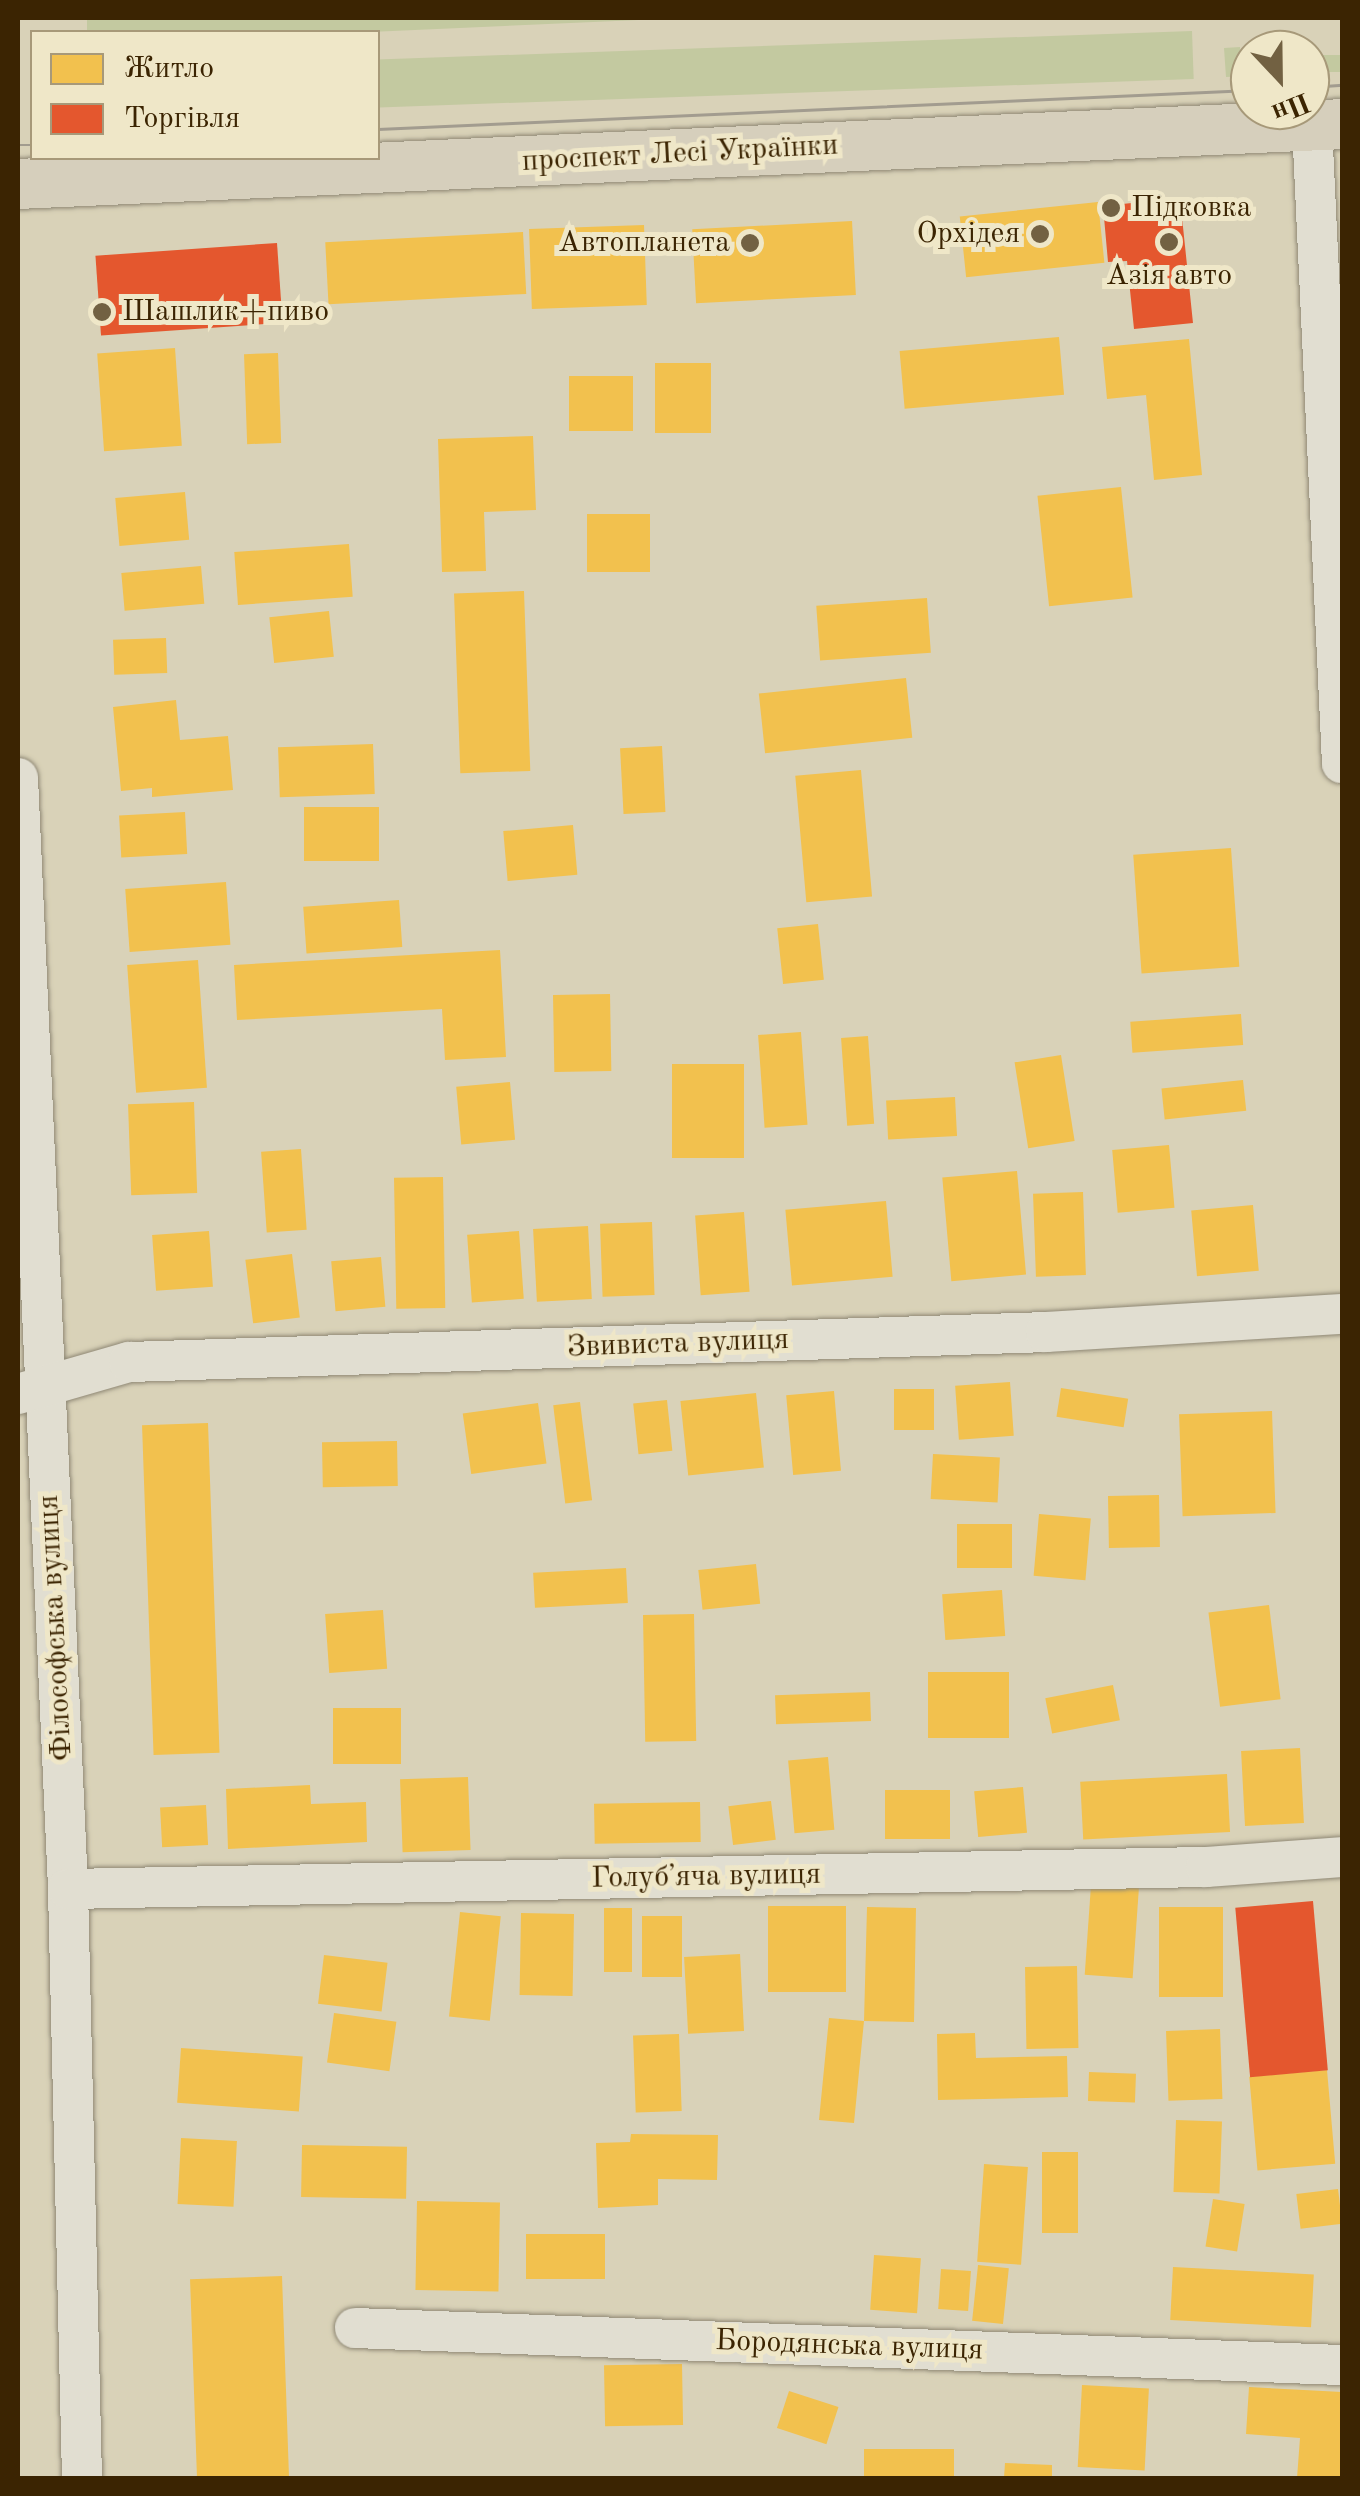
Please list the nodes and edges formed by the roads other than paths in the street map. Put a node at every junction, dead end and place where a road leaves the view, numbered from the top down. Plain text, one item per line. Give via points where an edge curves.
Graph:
1 (1230, 129) edge
2 (1327, 130) edge
3 (18, 184) edge
4 (1342, 763) edge
5 (18, 778) edge
6 (25, 1141) edge
7 (1342, 1314) edge
8 (31, 1389) edge
9 (1342, 1856) edge
10 (68, 1889) junction
11 (356, 2328) dead end
12 (1342, 2365) edge
13 (82, 2478) edge

1 - 3 main road, проспект Лесі Українки
2 - 4 street
5 - 6 street, Філософська вулиця
6 - 8 street, Філософська вулиця
7 - 8 street, Звивиста вулиця via 1046,1332 129,1362
8 - 10 street, Філософська вулиця
9 - 10 street, Голубʼяча вулиця via 1206,1867
10 - 13 street, Філософська вулиця
11 - 12 street, Бородянська вулиця

